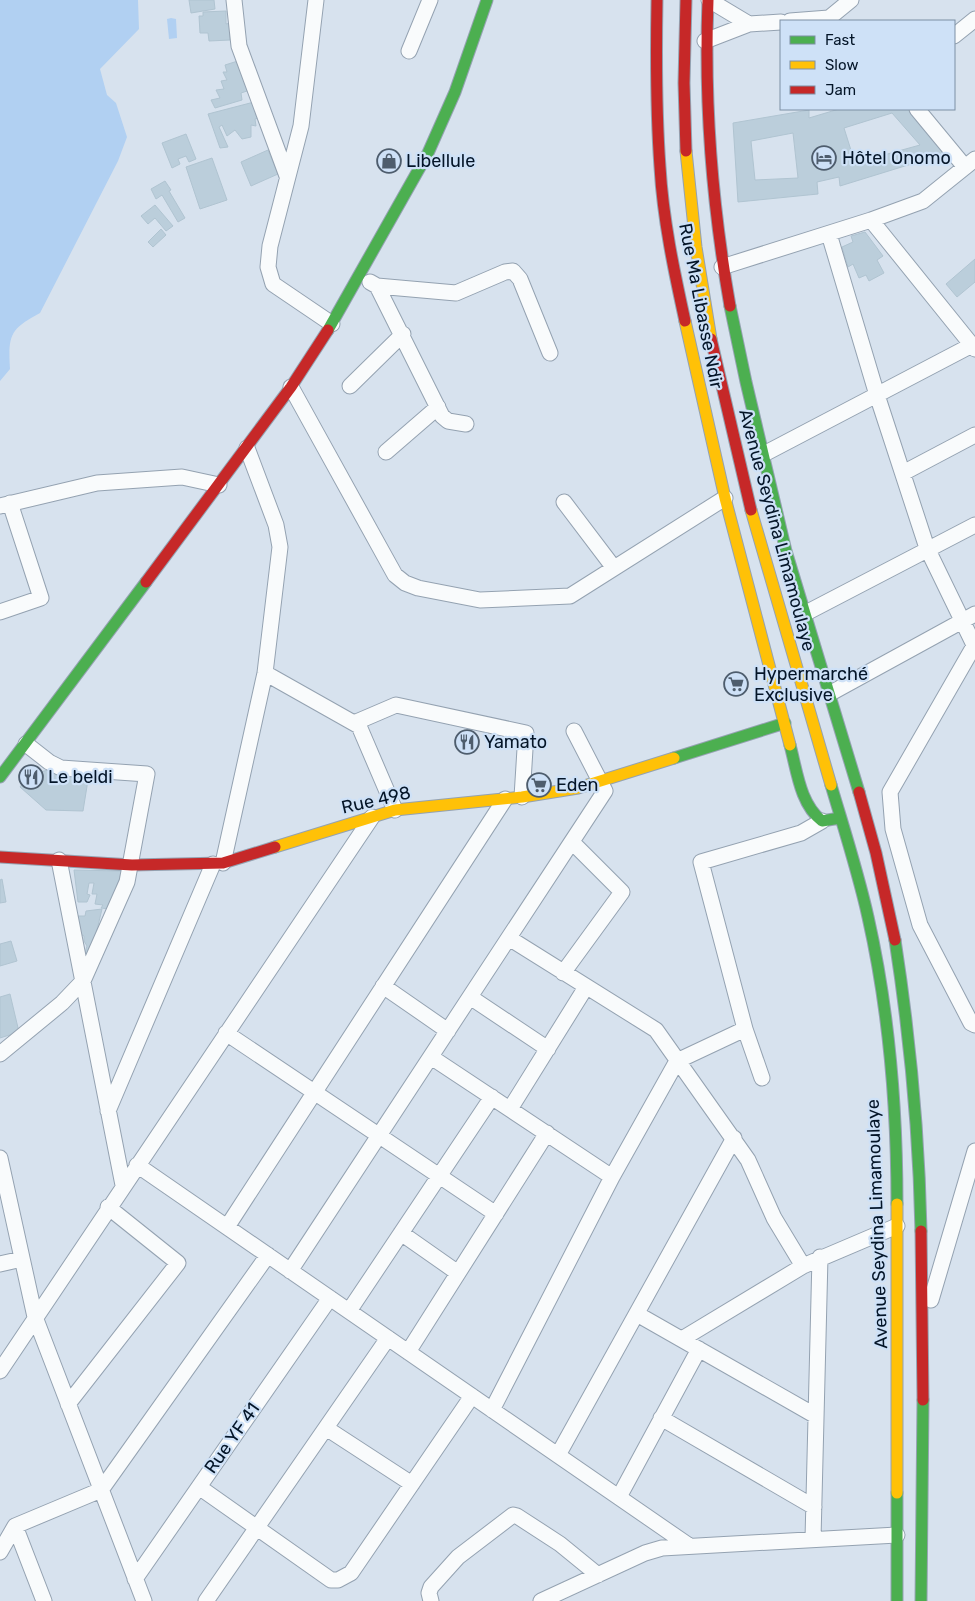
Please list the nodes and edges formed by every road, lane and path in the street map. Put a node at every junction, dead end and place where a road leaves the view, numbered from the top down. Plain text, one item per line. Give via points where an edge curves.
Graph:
1 (234, 0) edge
2 (316, 0) edge
3 (430, 0) edge
4 (487, 0) edge
5 (657, 0) edge
6 (686, 0) edge
7 (708, 0) edge
8 (851, 0) edge
9 (841, 16) edge
10 (975, 19) edge
11 (803, 20) edge
12 (780, 22) edge
13 (749, 24) junction
14 (955, 35) edge
15 (705, 41) junction
16 (409, 51) dead end
17 (918, 110) edge
18 (970, 163) edge
19 (287, 176) junction
20 (871, 220) junction
21 (829, 234) junction
22 (722, 267) junction
23 (361, 276) junction
24 (377, 286) junction
25 (332, 324) junction
26 (403, 334) junction
27 (974, 347) edge
28 (550, 353) dead end
29 (350, 386) dead end
30 (291, 387) junction
31 (877, 395) junction
32 (438, 407) junction
33 (466, 424) dead end
34 (975, 435) edge
35 (247, 448) junction
36 (386, 452) dead end
37 (762, 455) junction
38 (902, 473) junction
39 (219, 485) junction
40 (725, 498) junction
41 (564, 502) dead end
42 (5, 505) edge
43 (975, 525) edge
44 (927, 548) junction
45 (614, 568) junction
46 (0, 612) edge
47 (804, 614) junction
48 (975, 614) edge
49 (961, 622) junction
50 (974, 646) edge
51 (265, 673) junction
52 (829, 694) junction
53 (354, 723) junction
54 (784, 723) junction
55 (574, 731) dead end
56 (26, 744) junction
57 (0, 777) edge
58 (600, 782) junction
59 (522, 797) junction
60 (504, 799) junction
61 (395, 810) junction
62 (372, 817) junction
63 (840, 818) junction
64 (822, 821) junction
65 (572, 842) junction
66 (0, 857) edge
67 (59, 860) junction
68 (218, 863) junction
69 (132, 865) junction
70 (508, 938) junction
71 (563, 973) junction
72 (83, 981) junction
73 (383, 986) junction
74 (586, 987) junction
75 (470, 997) junction
76 (975, 1025) edge
77 (745, 1029) junction
78 (448, 1031) junction
79 (226, 1033) junction
80 (548, 1049) junction
81 (0, 1054) edge
82 (431, 1056) junction
83 (677, 1061) junction
84 (762, 1078) dead end
85 (314, 1092) junction
86 (492, 1097) junction
87 (510, 1109) junction
88 (108, 1111) junction
89 (547, 1133) junction
90 (379, 1136) junction
91 (734, 1138) junction
92 (975, 1151) edge
93 (0, 1158) edge
94 (137, 1165) junction
95 (439, 1176) junction
96 (612, 1177) junction
97 (123, 1186) junction
98 (108, 1207) junction
99 (496, 1214) junction
100 (897, 1226) junction
101 (227, 1227) junction
102 (401, 1234) junction
103 (268, 1255) junction
104 (820, 1257) junction
105 (22, 1259) junction
106 (0, 1264) edge
107 (803, 1266) junction
108 (290, 1271) junction
109 (458, 1273) junction
110 (330, 1298) junction
111 (349, 1311) junction
112 (637, 1314) junction
113 (34, 1317) junction
114 (923, 1328) junction
115 (388, 1338) junction
116 (682, 1339) junction
117 (699, 1349) junction
118 (408, 1352) junction
119 (0, 1371) edge
120 (472, 1396) junction
121 (68, 1404) junction
122 (492, 1410) junction
123 (816, 1416) junction
124 (661, 1418) junction
125 (326, 1428) junction
126 (558, 1455) junction
127 (412, 1484) junction
128 (199, 1487) junction
129 (101, 1490) junction
130 (619, 1497) junction
131 (814, 1507) junction
132 (15, 1526) junction
133 (258, 1528) junction
134 (898, 1535) junction
135 (813, 1539) junction
136 (688, 1545) junction
137 (0, 1552) edge
138 (598, 1575) junction
139 (135, 1579) junction
140 (44, 1601) edge
141 (144, 1601) edge
142 (206, 1601) edge
143 (431, 1601) edge
144 (541, 1601) edge
145 (897, 1601) edge
146 (921, 1601) edge

1 - 19 street via 239,46
2 - 19 street via 301,126
3 - 16 street
4 - 23 main road via 455,92 428,153
5 - 40 main road, Rue Ma Libasse Ndir via 660,169 669,241
6 - 63 main road, Avenue Seydina Limamoulaye via 683,116 687,182 707,315 750,507
7 - 13 street
7 - 15 main road, Avenue Seydina Limamoulaye
8 - 9 street
9 - 11 street
10 - 14 street
12 - 13 street
13 - 15 street
15 - 22 main road, Avenue Seydina Limamoulaye via 706,107
17 - 18 street
18 - 20 street via 924,201
19 - 25 street via 270,246 268,267 273,284
20 - 21 street
20 - 27 street
21 - 22 street
21 - 31 street
22 - 37 main road, Avenue Seydina Limamoulaye
23 - 24 street
23 - 25 main road
24 - 26 street
24 - 28 street via 456,293 512,271 520,279
25 - 30 main road
26 - 29 street
26 - 32 street
27 - 31 street
30 - 35 main road
30 - 45 street via 395,575 405,583 480,600 563,597 576,593
31 - 37 street
31 - 38 street
32 - 33 street via 448,421
32 - 36 street
34 - 38 street
35 - 39 main road
35 - 51 street via 276,525 280,547
37 - 47 main road, Avenue Seydina Limamoulaye
38 - 44 street
39 - 42 street via 182,477 97,484
39 - 56 main road
40 - 45 street
40 - 54 main road, Rue Ma Libasse Ndir
41 - 45 street
42 - 46 street via 41,598
43 - 44 street
44 - 47 street
44 - 49 street
47 - 52 main road, Avenue Seydina Limamoulaye
48 - 49 street
49 - 50 street
49 - 52 street
50 - 76 street via 890,792 893,829 920,925 971,1023
51 - 53 street
51 - 68 street
52 - 114 main road, Avenue Seydina Limamoulaye via 879,870 893,932 910,1044 920,1175
53 - 59 street via 396,705 526,733
53 - 61 street via 359,726
54 - 58 main road, Rue 498
54 - 64 main road, Rue Ma Libasse Ndir via 804,800
55 - 58 street
56 - 57 main road
56 - 69 street via 61,768 147,774
58 - 59 main road, Rue 498
58 - 65 street via 605,791
59 - 60 main road, Rue 498
60 - 61 main road, Rue 498
60 - 73 street
61 - 62 main road, Rue 498
62 - 68 main road, Rue 498
62 - 79 street
63 - 64 main road
63 - 100 main road, Avenue Seydina Limamoulaye via 871,932 881,994 894,1109
64 - 77 street via 800,833 701,862
65 - 70 street
65 - 71 street via 622,892
66 - 67 main road, Rue 498
67 - 69 main road, Rue 498
67 - 72 street
68 - 69 main road, Rue 498
68 - 88 street
69 - 72 street
70 - 71 street
70 - 75 street
71 - 74 street
72 - 81 street via 62,1003
72 - 88 street
73 - 78 street
73 - 85 street
74 - 80 street
74 - 83 street via 656,1030
75 - 78 street
75 - 80 street
77 - 83 street
77 - 84 street
78 - 82 street
79 - 85 street
79 - 94 street
80 - 87 street
82 - 86 street
82 - 90 street
83 - 91 street
83 - 96 street
85 - 90 street
85 - 101 street
86 - 87 street
86 - 95 street
87 - 89 street
88 - 97 street
89 - 96 street
89 - 99 street
90 - 95 street
90 - 108 street
91 - 107 street via 758,1177 774,1218
91 - 112 street
92 - 114 street
93 - 105 street
94 - 97 street
94 - 101 street
95 - 99 street
95 - 102 street
96 - 122 street
97 - 98 street
98 - 113 street
98 - 121 street via 178,1263
99 - 109 street
100 - 104 street
100 - 134 main road, Avenue Seydina Limamoulaye
101 - 103 street
102 - 109 street
102 - 111 street
103 - 108 street
103 - 129 street
104 - 107 street
104 - 123 street
105 - 106 street
105 - 113 street
107 - 116 street
108 - 110 street
109 - 118 street
110 - 111 street
110 - 128 street, Rue YF 41
111 - 115 street
112 - 116 street
112 - 126 street
113 - 119 street
113 - 121 street
114 - 146 main road, Avenue Seydina Limamoulaye
115 - 118 street
115 - 125 street
116 - 117 street
117 - 123 street
117 - 124 street
118 - 120 street
120 - 122 street
120 - 127 street
121 - 129 street
122 - 126 street
123 - 131 street
124 - 130 street
124 - 131 street
125 - 127 street
125 - 133 street
126 - 130 street
127 - 133 street via 351,1573 338,1580 331,1580
128 - 133 street
128 - 139 street, Rue YF 41
129 - 132 street
129 - 139 street
130 - 136 street
131 - 135 street
132 - 137 street
132 - 140 street
133 - 142 street
134 - 135 street
134 - 145 main road, Avenue Seydina Limamoulaye
135 - 136 street
136 - 138 street via 645,1553
138 - 143 street via 560,1544 512,1515 458,1557 431,1587
138 - 144 street
139 - 141 street

